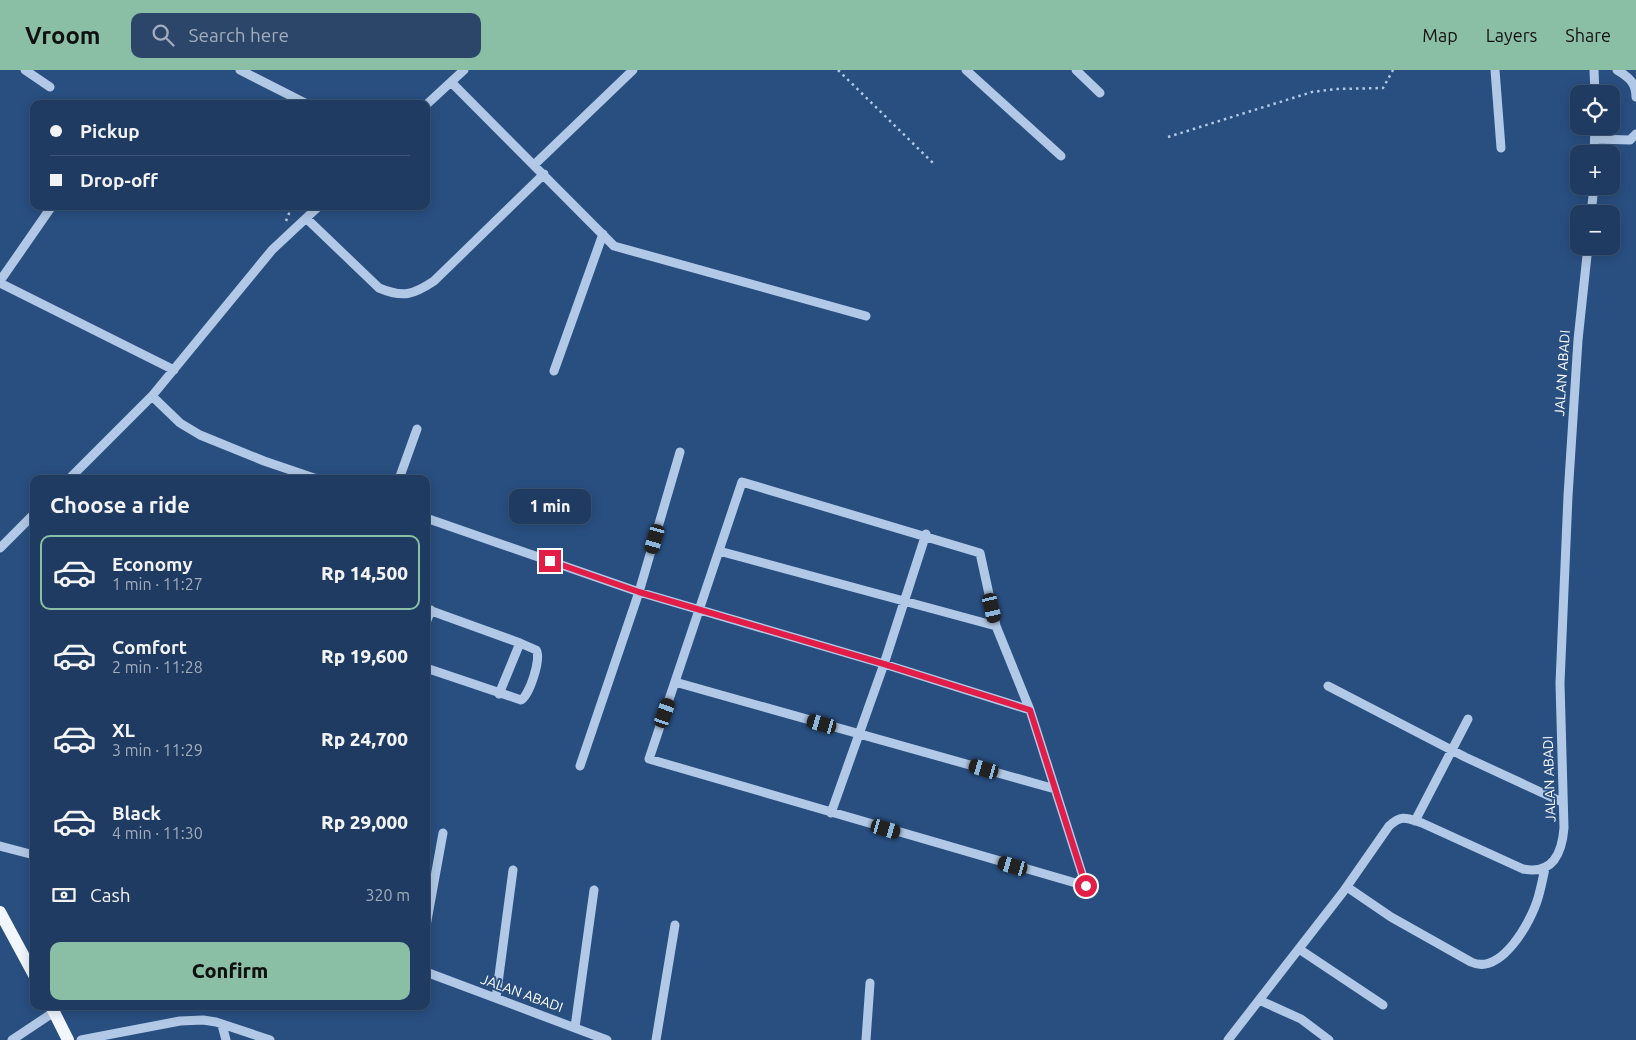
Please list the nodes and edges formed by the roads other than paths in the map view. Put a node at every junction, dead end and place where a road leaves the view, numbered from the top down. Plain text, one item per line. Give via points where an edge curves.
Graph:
1 (25, 70) edge
2 (240, 70) edge
3 (464, 70) edge
4 (633, 70) edge
5 (966, 70) edge
6 (1076, 70) edge
7 (1495, 70) edge
8 (1594, 70) edge
9 (1618, 70) edge
10 (451, 82) junction
11 (1595, 85) edge
12 (50, 87) dead end
13 (1100, 93) dead end
14 (1636, 97) edge
15 (300, 100) edge
16 (430, 102) edge
17 (1636, 134) edge
18 (1595, 135) edge
19 (1595, 139) junction
20 (1595, 145) edge
21 (1501, 148) dead end
22 (1061, 156) dead end
23 (534, 165) junction
24 (544, 174) junction
25 (49, 210) edge
26 (315, 210) edge
27 (306, 218) junction
28 (603, 234) junction
29 (1587, 255) edge
30 (0, 282) edge
31 (866, 316) dead end
32 (174, 370) junction
33 (554, 370) dead end
34 (152, 396) junction
35 (417, 429) dead end
36 (680, 452) dead end
37 (73, 475) edge
38 (305, 475) edge
39 (400, 475) edge
40 (30, 518) edge
41 (430, 519) edge
42 (926, 535) junction
43 (0, 548) edge
44 (720, 551) junction
45 (639, 592) junction
46 (904, 601) junction
47 (700, 609) junction
48 (430, 611) edge
49 (996, 626) junction
50 (520, 643) junction
51 (884, 664) junction
52 (430, 669) edge
53 (675, 682) junction
54 (1328, 686) dead end
55 (500, 694) junction
56 (1030, 710) junction
57 (1468, 720) dead end
58 (859, 734) junction
59 (1451, 750) junction
60 (580, 766) dead end
61 (1055, 789) junction
62 (1562, 802) junction
63 (831, 813) junction
64 (1416, 821) junction
65 (443, 833) dead end
66 (0, 846) edge
67 (30, 854) edge
68 (1545, 868) junction
69 (513, 870) dead end
70 (1347, 887) junction
71 (594, 890) dead end
72 (430, 904) edge
73 (0, 912) edge
74 (676, 924) dead end
75 (1299, 949) junction
76 (30, 968) edge
77 (430, 973) edge
78 (870, 982) dead end
79 (496, 998) junction
80 (1259, 1000) junction
81 (1383, 1005) dead end
82 (51, 1010) edge
83 (53, 1010) edge
84 (222, 1025) junction
85 (575, 1027) junction
86 (12, 1040) edge
87 (68, 1040) edge
88 (81, 1040) edge
89 (226, 1040) edge
90 (270, 1040) edge
91 (607, 1040) edge
92 (656, 1040) edge
93 (866, 1040) edge
94 (1228, 1040) edge
95 (1329, 1040) edge

1 - 12 street
2 - 15 street
3 - 10 street
4 - 23 street
5 - 22 street
6 - 13 street
7 - 21 street
8 - 11 street
9 - 14 street via 1632,81
10 - 16 street
10 - 23 street
17 - 19 street via 1630,140
18 - 19 street
19 - 20 street
23 - 24 street
24 - 27 street via 434,280 411,293 395,294 379,288
24 - 28 street
25 - 30 street
26 - 27 street
27 - 32 street via 272,250
28 - 31 street via 614,246
28 - 33 street
29 - 62 street, JALAN ABADI via 1578,340 1568,506 1560,683
30 - 32 street
32 - 34 street
34 - 37 street
34 - 38 street via 180,423 200,435
35 - 39 street
36 - 45 street
40 - 43 street
41 - 45 street
42 - 44 street via 742,482
42 - 46 street
42 - 49 street via 980,553
44 - 46 street
44 - 47 street
45 - 47 street
45 - 60 street
46 - 49 street
46 - 51 street
47 - 51 street
47 - 53 street
48 - 50 street
49 - 56 street
50 - 55 street
50 - 55 street via 539,654 526,696 521,700
51 - 56 street
51 - 58 street
52 - 55 street
53 - 58 street
53 - 63 street via 649,759
54 - 59 street
56 - 61 street
57 - 59 street
58 - 61 street
58 - 63 street
59 - 62 street
59 - 64 street
61 - 63 street via 1086,886
62 - 68 street, JALAN ABADI via 1562,846
64 - 68 street via 1524,869
64 - 70 street via 1407,818 1396,820 1389,826
65 - 72 street
66 - 67 street
68 - 70 street via 1538,898 1522,931 1503,955 1481,965 1391,918
69 - 79 street
70 - 75 street
71 - 85 street
73 - 76 main road
74 - 92 street
75 - 80 street
75 - 81 street
77 - 79 street, JALAN ABADI
78 - 93 street
79 - 85 street, JALAN ABADI
80 - 94 street
80 - 95 street via 1302,1019
82 - 86 street
83 - 87 main road
84 - 88 street via 203,1020 180,1021
84 - 89 street
84 - 90 street
85 - 91 street, JALAN ABADI

